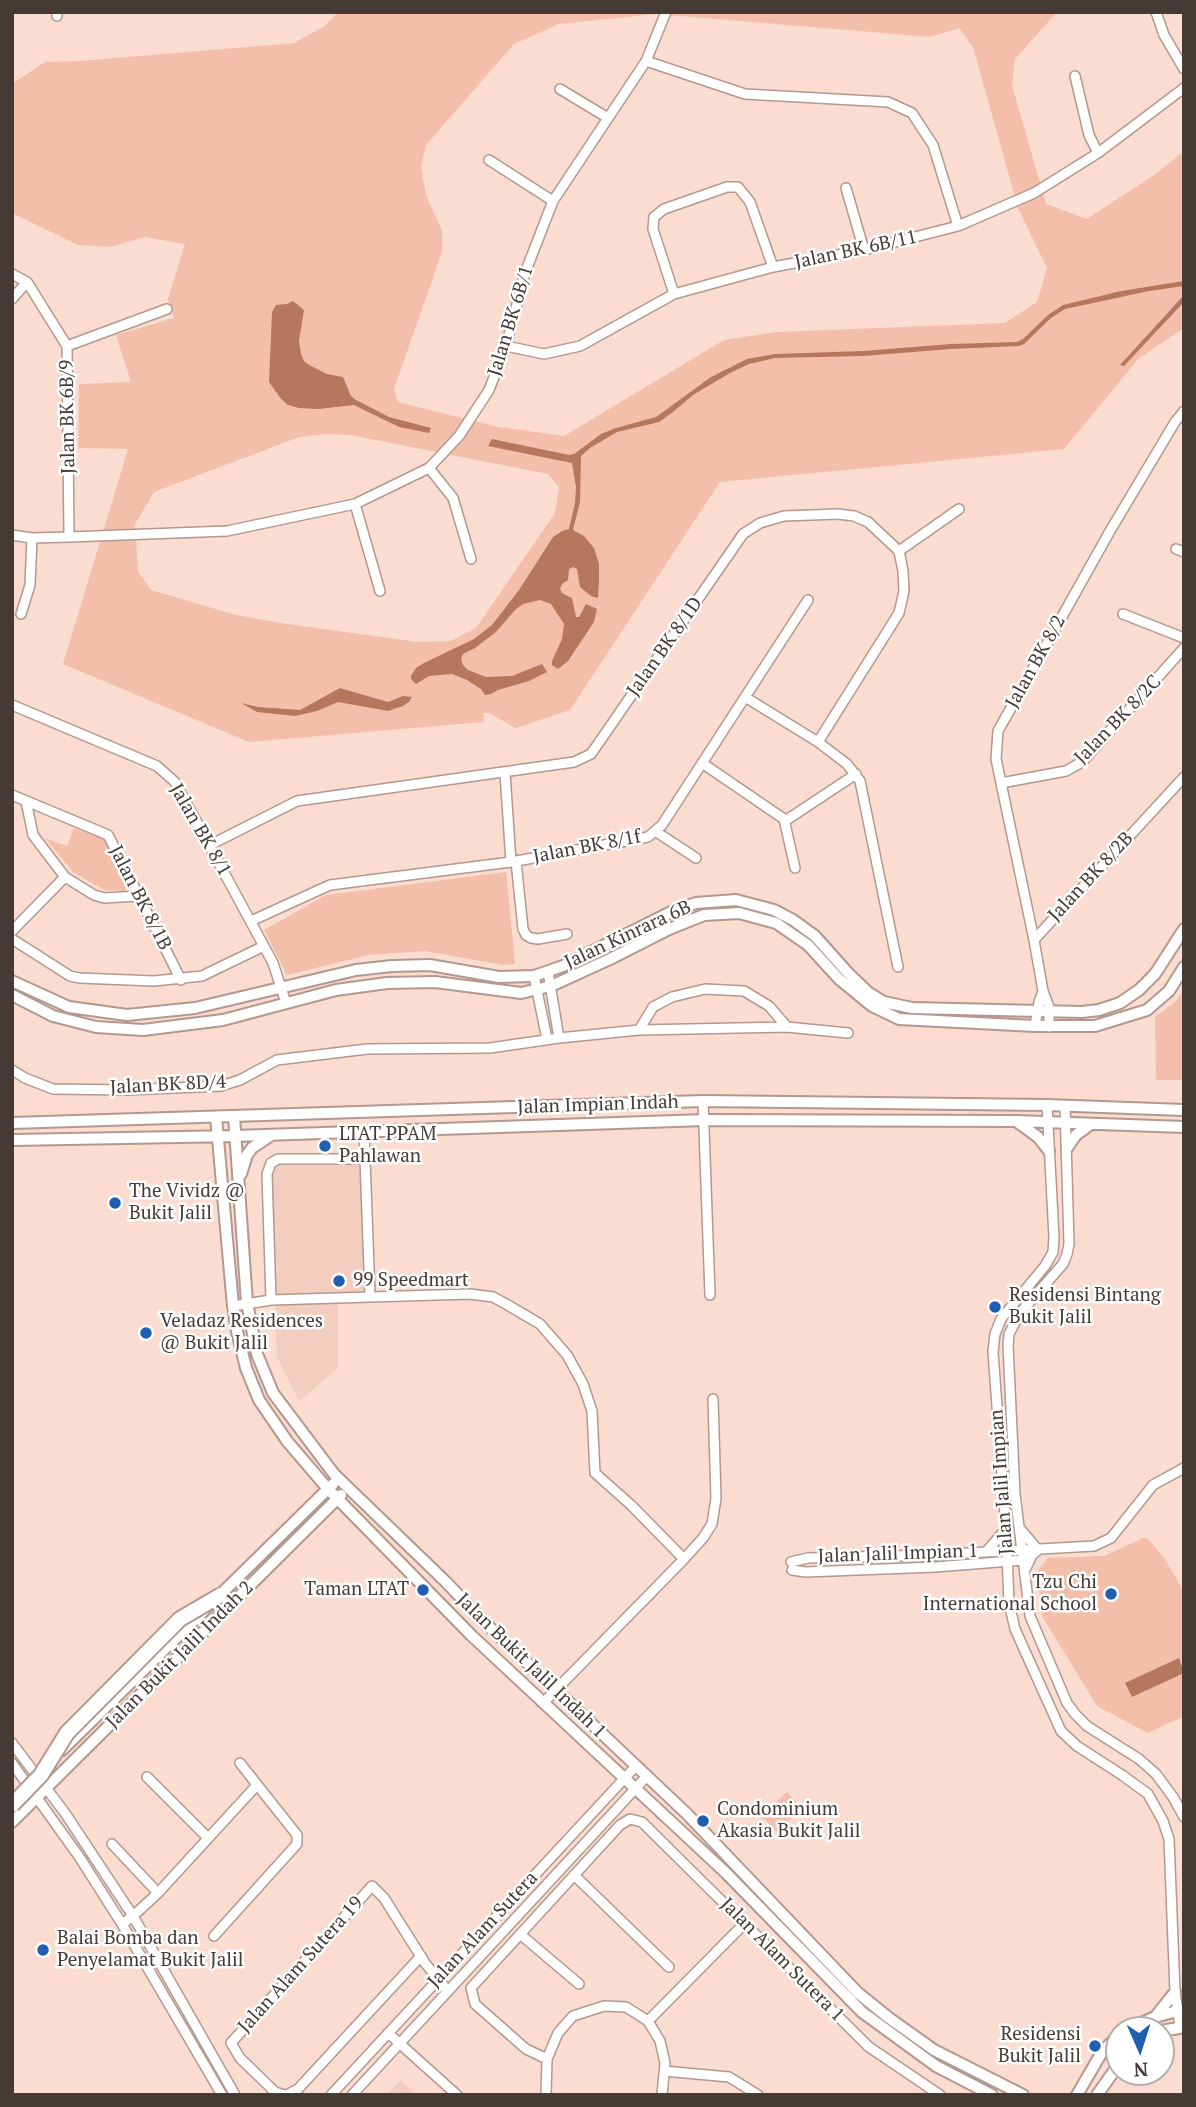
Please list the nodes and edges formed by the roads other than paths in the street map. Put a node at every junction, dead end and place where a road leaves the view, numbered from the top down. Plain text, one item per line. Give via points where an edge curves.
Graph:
1 (666, 12) edge
2 (1156, 12) edge
3 (646, 61) junction
4 (1184, 69) edge
5 (1075, 76) dead end
6 (1184, 88) edge
7 (560, 89) dead end
8 (608, 118) junction
9 (1098, 153) junction
10 (489, 160) dead end
11 (846, 188) dead end
12 (553, 201) junction
13 (958, 226) junction
14 (864, 250) junction
15 (773, 267) junction
16 (12, 274) edge
17 (27, 282) junction
18 (674, 294) junction
19 (12, 299) edge
20 (167, 309) dead end
21 (67, 345) junction
22 (506, 346) junction
23 (1184, 411) edge
24 (429, 468) junction
25 (355, 504) junction
26 (959, 509) dead end
27 (12, 536) edge
28 (69, 537) junction
29 (32, 538) junction
30 (899, 551) junction
31 (471, 559) dead end
32 (380, 591) dead end
33 (808, 600) dead end
34 (21, 614) dead end
35 (1122, 614) dead end
36 (1184, 638) edge
37 (1184, 648) edge
38 (745, 697) junction
39 (12, 705) edge
40 (818, 742) junction
41 (702, 763) junction
42 (505, 773) junction
43 (856, 774) junction
44 (1184, 777) edge
45 (1001, 783) junction
46 (12, 795) edge
47 (26, 801) junction
48 (785, 821) junction
49 (655, 831) junction
50 (210, 845) junction
51 (696, 858) dead end
52 (514, 861) junction
53 (795, 868) dead end
54 (65, 877) junction
55 (139, 896) junction
56 (251, 921) junction
57 (1184, 929) edge
58 (12, 932) edge
59 (567, 934) dead end
60 (12, 939) edge
61 (1034, 940) junction
62 (264, 946) junction
63 (898, 967) dead end
64 (1184, 967) edge
65 (548, 972) junction
66 (534, 976) junction
67 (181, 980) junction
68 (12, 981) edge
69 (551, 986) junction
70 (281, 988) junction
71 (537, 990) junction
72 (12, 995) edge
73 (286, 1003) junction
74 (1044, 1012) junction
75 (1035, 1026) junction
76 (787, 1027) junction
77 (1049, 1027) junction
78 (639, 1030) junction
79 (848, 1033) dead end
80 (559, 1038) junction
81 (547, 1040) junction
82 (12, 1070) edge
83 (703, 1101) junction
84 (1047, 1105) junction
85 (1065, 1106) junction
86 (1184, 1110) edge
87 (234, 1116) junction
88 (216, 1117) junction
89 (705, 1121) junction
90 (1016, 1121) junction
91 (1047, 1122) junction
92 (1066, 1122) junction
93 (12, 1123) edge
94 (1091, 1124) junction
95 (1184, 1127) edge
96 (364, 1132) junction
97 (273, 1135) junction
98 (235, 1136) junction
99 (217, 1137) junction
100 (12, 1140) edge
101 (1067, 1148) junction
102 (1049, 1151) junction
103 (365, 1159) junction
104 (238, 1185) junction
105 (710, 1295) dead end
106 (370, 1296) junction
107 (271, 1300) junction
108 (247, 1303) junction
109 (233, 1306) junction
110 (713, 1399) dead end
111 (1184, 1468) edge
112 (338, 1479) junction
113 (328, 1489) junction
114 (348, 1489) junction
115 (337, 1498) junction
116 (1020, 1528) junction
117 (1006, 1529) junction
118 (1007, 1550) junction
119 (1038, 1550) junction
120 (987, 1551) junction
121 (812, 1558) junction
122 (684, 1559) junction
123 (1024, 1560) junction
124 (1007, 1561) junction
125 (990, 1563) junction
126 (813, 1571) junction
127 (1008, 1578) junction
128 (221, 1595) junction
129 (484, 1622) junction
130 (471, 1635) junction
131 (556, 1689) junction
132 (544, 1702) junction
133 (12, 1743) edge
134 (12, 1763) edge
135 (240, 1763) dead end
136 (635, 1767) junction
137 (36, 1775) junction
138 (647, 1776) junction
139 (147, 1777) dead end
140 (624, 1778) junction
141 (27, 1783) junction
142 (257, 1785) junction
143 (636, 1788) junction
144 (42, 1793) junction
145 (12, 1798) edge
146 (12, 1805) edge
147 (1184, 1816) edge
148 (12, 1822) edge
149 (208, 1838) junction
150 (112, 1844) dead end
151 (574, 1875) junction
152 (115, 1889) junction
153 (158, 1893) junction
154 (103, 1896) junction
155 (133, 1916) junction
156 (745, 1923) junction
157 (122, 1924) junction
158 (520, 1934) junction
159 (214, 1936) dead end
160 (421, 1956) junction
161 (669, 1967) dead end
162 (438, 1979) junction
163 (579, 1984) dead end
164 (448, 1991) junction
165 (1175, 1992) junction
166 (1181, 2009) edge
167 (1156, 2016) edge
168 (1158, 2016) edge
169 (648, 2021) junction
170 (1182, 2027) edge
171 (388, 2033) junction
172 (399, 2043) junction
173 (1105, 2049) edge
174 (547, 2059) junction
175 (664, 2071) junction
176 (1078, 2093) edge
177 (222, 2095) edge
178 (236, 2095) edge
179 (286, 2095) edge
180 (331, 2095) edge
181 (352, 2095) edge
182 (457, 2095) edge
183 (545, 2095) edge
184 (662, 2095) edge
185 (758, 2095) edge
186 (940, 2095) edge
187 (992, 2095) edge
188 (1023, 2095) edge

1 - 3 street, Jalan BK 6B/1
2 - 4 street
3 - 8 street, Jalan BK 6B/1
3 - 13 street via 745,94 888,102 912,113 933,145
5 - 9 street
6 - 9 street, Jalan BK 6B/11
7 - 8 street
8 - 12 street, Jalan BK 6B/1
9 - 13 street, Jalan BK 6B/11 via 1034,193
10 - 12 street
11 - 14 street
12 - 22 street, Jalan BK 6B/1 via 525,273
13 - 14 street, Jalan BK 6B/11
14 - 15 street, Jalan BK 6B/11
15 - 18 street, Jalan BK 6B/11
15 - 18 street via 750,202 738,187 727,187 664,209 654,217 653,229
16 - 17 street, Jalan BK 6B/9
17 - 19 street
17 - 21 street, Jalan BK 6B/9
18 - 22 street, Jalan BK 6B/11 via 580,346 544,354
20 - 21 street
21 - 28 street, Jalan BK 6B/9
22 - 24 street, Jalan BK 6B/1 via 489,390 459,436
23 - 45 street, Jalan BK 8/2 via 1110,531 998,731 996,759
24 - 25 street, Jalan BK 6B/1
24 - 31 street via 453,498
25 - 28 street, Jalan BK 6B/1 via 226,531
25 - 32 street
26 - 30 street
27 - 29 street, Jalan BK 6B/1
28 - 29 street, Jalan BK 6B/1
29 - 34 street via 30,585
30 - 40 street via 904,591 899,613
30 - 42 street, Jalan BK 8/1D via 868,522 854,516 784,516 760,523 743,534 591,754 574,762
33 - 38 street, Jalan BK 8/1f
35 - 36 street
37 - 45 street, Jalan BK 8/2C via 1082,762 1066,771
38 - 40 street
38 - 41 street, Jalan BK 8/1f
39 - 50 street, Jalan BK 8/1 via 157,766 175,782
40 - 43 street
41 - 48 street
41 - 49 street, Jalan BK 8/1f
42 - 50 street, Jalan BK 8/1D via 297,801
42 - 52 street
43 - 48 street
43 - 63 street via 863,789
44 - 61 street, Jalan BK 8/2B
45 - 61 street, Jalan BK 8/2
46 - 47 street, Jalan BK 8/1B
47 - 54 street via 33,835
47 - 55 street, Jalan BK 8/1B via 108,835
48 - 53 street
49 - 51 street
49 - 52 street, Jalan BK 8/1f via 648,837
50 - 56 street, Jalan BK 8/1
52 - 56 street, Jalan BK 8/1f via 330,885
52 - 59 street via 526,935 538,939
54 - 55 street via 104,898
54 - 58 street
55 - 67 street, Jalan BK 8/1B
56 - 62 street, Jalan BK 8/1
57 - 74 street, Jalan Kinrara 6B via 1155,974 1120,1003 1099,1010
60 - 67 street via 70,976
61 - 74 street, Jalan BK 8/2B
62 - 67 street via 202,976
62 - 70 street, Jalan BK 8/1
64 - 77 street, Jalan Kinrara 6B via 1169,991 1147,1010 1095,1026
65 - 66 street, Jalan Kinrara 6B
65 - 69 street
65 - 74 street, Jalan Kinrara 6B via 673,911 696,903 736,900 793,920 884,1002 912,1008
66 - 70 street, Jalan Kinrara 6B via 499,977 430,965 392,966
66 - 71 street
68 - 70 street, Jalan Kinrara 6B via 69,1007 127,1015 195,1008
69 - 71 street, Jalan Kinrara 6B
69 - 75 street, Jalan Kinrara 6B via 704,915 739,913 787,930 872,1006 899,1019
69 - 80 street
70 - 73 street, Jalan BK 8/1
71 - 73 street, Jalan Kinrara 6B via 521,993 435,982 387,983
71 - 81 street
72 - 73 street, Jalan Kinrara 6B via 64,1019 96,1027 143,1030 223,1020
74 - 75 street, Jalan BK 8/2B
74 - 77 street, Jalan BK 8/2B
75 - 77 street, Jalan Kinrara 6B
76 - 78 street, Jalan BK 8D/4
76 - 78 street via 769,1006 744,991 705,989 653,1007
76 - 79 street, Jalan BK 8D/4
78 - 80 street, Jalan BK 8D/4
80 - 81 street, Jalan BK 8D/4
81 - 82 street, Jalan BK 8D/4 via 490,1048 367,1049 277,1060 221,1086 53,1089
83 - 84 street, Jalan Impian Indah
83 - 87 street, Jalan Impian Indah
83 - 89 street
84 - 85 street, Jalan Impian Indah
84 - 91 street, Jalan Jalil Impian
85 - 86 street, Jalan Impian Indah
85 - 92 street, Jalan Jalil Impian
87 - 88 street, Jalan Impian Indah
87 - 98 street, Jalan Bukit Jalil Indah 1
88 - 93 street, Jalan Impian Indah
88 - 99 street, Jalan Bukit Jalil Indah 1
89 - 90 street, Jalan Impian Indah
89 - 96 street, Jalan Impian Indah
89 - 105 street
90 - 91 street, Jalan Impian Indah
90 - 102 street
91 - 92 street, Jalan Impian Indah
91 - 102 street, Jalan Jalil Impian
92 - 94 street, Jalan Impian Indah
92 - 101 street, Jalan Jalil Impian
94 - 95 street, Jalan Impian Indah
94 - 101 street
96 - 97 street, Jalan Impian Indah
96 - 103 street
97 - 98 street, Jalan Impian Indah
97 - 104 street via 252,1147
98 - 99 street, Jalan Impian Indah
98 - 104 street, Jalan Bukit Jalil Indah 1
99 - 100 street, Jalan Impian Indah
99 - 109 street, Jalan Bukit Jalil Indah 1
101 - 116 street, Jalan Jalil Impian via 1067,1254 1009,1334
102 - 117 street, Jalan Jalil Impian via 1053,1252 1001,1319 995,1334
103 - 106 street
103 - 107 street via 271,1163 267,1174
104 - 108 street, Jalan Bukit Jalil Indah 1
106 - 107 street
106 - 122 street via 493,1297 540,1324 567,1355 583,1384 592,1410 595,1473
107 - 108 street
108 - 109 street
108 - 112 street, Jalan Bukit Jalil Indah 1 via 257,1354 273,1392
109 - 113 street, Jalan Bukit Jalil Indah 1 via 246,1368 259,1400
110 - 122 street via 715,1511 703,1538
111 - 119 street via 1153,1485 1111,1538 1094,1546
112 - 113 street, Jalan Bukit Jalil Indah 2
112 - 114 street, Jalan Bukit Jalil Indah 1
113 - 115 street, Jalan Bukit Jalil Indah 1
113 - 128 street, Jalan Bukit Jalil Indah 2
114 - 115 street, Jalan Bukit Jalil Indah 2
114 - 129 street, Jalan Bukit Jalil Indah 1
115 - 130 street, Jalan Bukit Jalil Indah 1
115 - 144 street, Jalan Bukit Jalil Indah 2
116 - 119 street
116 - 123 street, Jalan Jalil Impian
117 - 118 street, Jalan Jalil Impian
117 - 120 street
118 - 120 street, Jalan Jalil Impian 1
118 - 123 street, Jalan Jalil Impian 1
118 - 124 street, Jalan Jalil Impian
119 - 123 street
119 - 123 street
120 - 121 street, Jalan Jalil Impian 1
121 - 126 street
121 - 126 street, Jalan Jalil Impian 1 via 791,1566
122 - 131 street
123 - 124 street, Jalan Jalil Impian 1
123 - 147 street, Jalan Jalil Impian via 1030,1616 1067,1703 1087,1726 1156,1774
124 - 125 street, Jalan Jalil Impian 1
124 - 127 street, Jalan Jalil Impian
125 - 126 street, Jalan Jalil Impian 1
125 - 127 street
127 - 165 street, Jalan Jalil Impian via 1015,1629 1061,1731 1148,1794 1163,1821 1169,1839
128 - 137 street, Jalan Bukit Jalil Indah 2
128 - 146 highway, bridge via 180,1619 67,1733 40,1775
129 - 130 street
129 - 131 street, Jalan Bukit Jalil Indah 1
130 - 132 street, Jalan Bukit Jalil Indah 1
131 - 132 street
131 - 136 street, Jalan Bukit Jalil Indah 1
132 - 140 street, Jalan Bukit Jalil Indah 1
133 - 137 street
134 - 141 street
135 - 142 street
136 - 138 street, Jalan Bukit Jalil Indah 1
136 - 140 street, Jalan Alam Sutera
137 - 141 street, Jalan Bukit Jalil Indah 2
137 - 144 street
138 - 143 street, Jalan Alam Sutera
138 - 188 street, Jalan Bukit Jalil Indah 1 via 858,1993 934,2050
139 - 149 street
140 - 143 street, Jalan Bukit Jalil Indah 1
140 - 162 street, Jalan Alam Sutera
141 - 144 street
141 - 145 street, Jalan Bukit Jalil Indah 2
142 - 149 street
142 - 159 street via 297,1835 297,1844
143 - 164 street, Jalan Alam Sutera
143 - 187 street, Jalan Bukit Jalil Indah 1 via 862,2012 936,2066
144 - 148 street, Jalan Bukit Jalil Indah 2
144 - 152 street
144 - 154 street
149 - 153 street
150 - 153 street
151 - 156 street, Jalan Alam Sutera 1 via 620,1825 630,1819 642,1822
151 - 158 street
151 - 161 street
152 - 154 street
152 - 155 street
153 - 155 street
154 - 157 street
155 - 157 street
155 - 178 street
156 - 169 street
156 - 186 street, Jalan Alam Sutera 1 via 869,2047
157 - 177 street
158 - 163 street
158 - 174 street via 471,1988 471,1995 475,2004 526,2049
160 - 162 street
160 - 179 street via 298,2090
160 - 179 street, Jalan Alam Sutera 19 via 372,1886 231,2043 275,2092
162 - 164 street
162 - 171 street, Jalan Alam Sutera
164 - 172 street, Jalan Alam Sutera
165 - 166 street, Jalan Jalil Impian
165 - 167 street
166 - 168 street
166 - 170 street, Jalan Jalil Impian
169 - 174 street via 626,2007 604,2006 573,2016 558,2032
169 - 175 street via 660,2041
171 - 172 street
171 - 180 street, Jalan Alam Sutera
172 - 181 street, Jalan Alam Sutera
172 - 182 street
173 - 176 street
174 - 183 street
175 - 184 street
175 - 185 street via 729,2077

